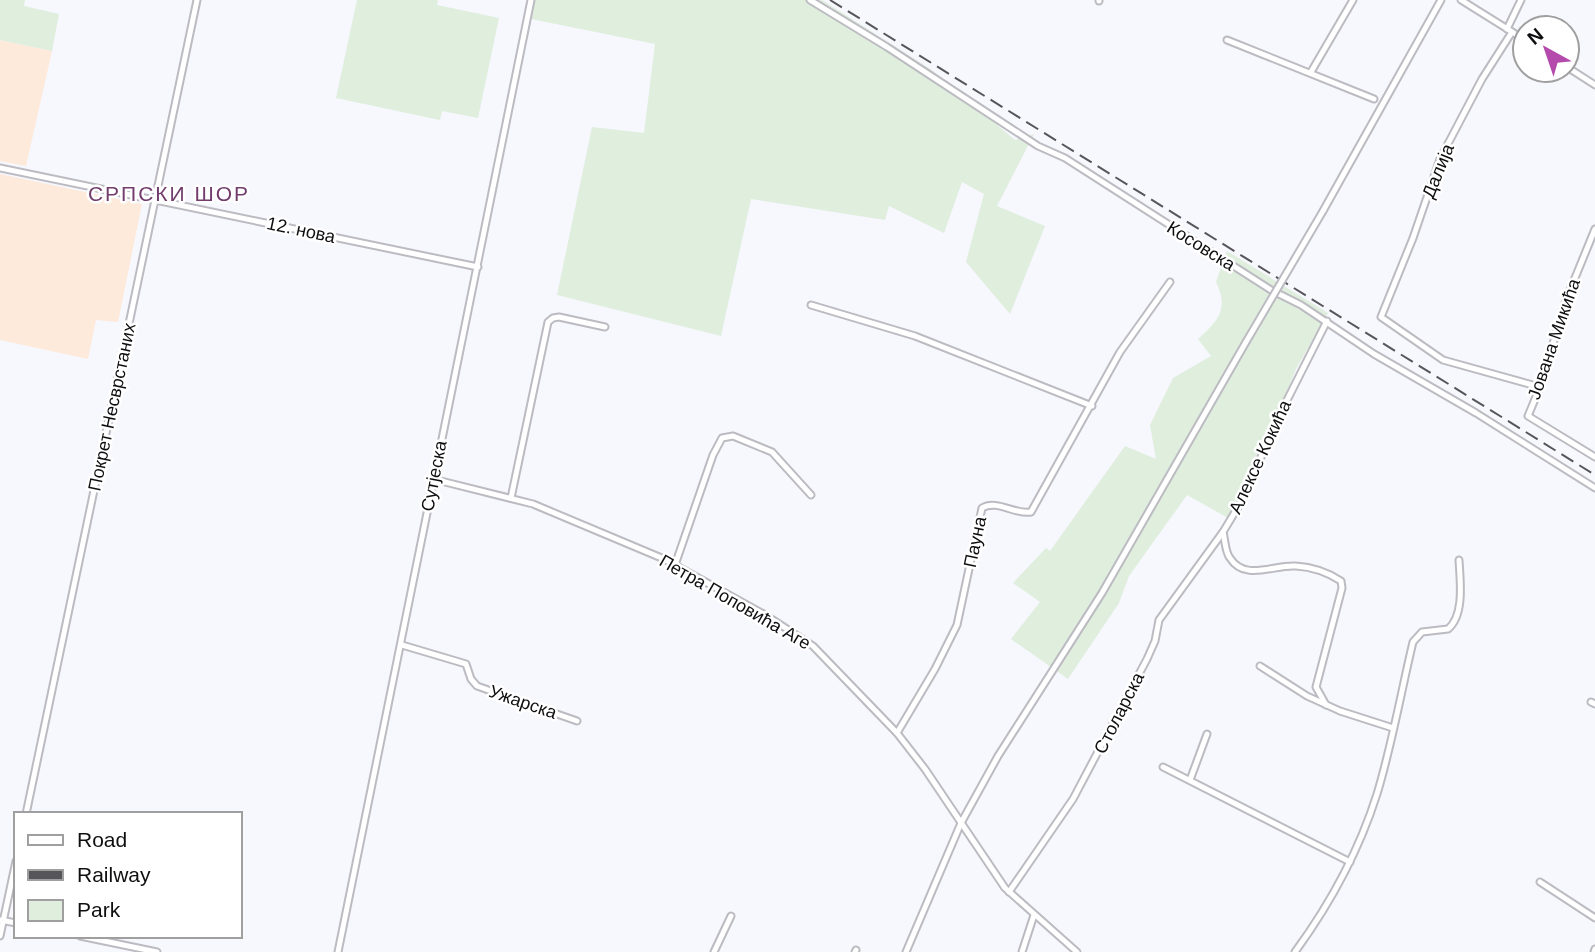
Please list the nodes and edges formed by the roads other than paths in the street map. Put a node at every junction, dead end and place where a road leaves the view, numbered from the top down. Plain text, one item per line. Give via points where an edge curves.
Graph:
1 (197, 0) edge
2 (531, 0) edge
3 (810, 0) edge
4 (1353, 0) edge
5 (1441, 0) edge
6 (1461, 0) edge
7 (1521, 0) edge
8 (1510, 30) junction
9 (1227, 40) dead end
10 (1311, 72) junction
11 (1374, 99) dead end
12 (0, 168) edge
13 (156, 199) junction
14 (1595, 229) edge
15 (478, 267) junction
16 (1170, 282) dead end
17 (811, 305) dead end
18 (1326, 321) junction
19 (605, 327) dead end
20 (1539, 387) junction
21 (1092, 406) junction
22 (1595, 457) edge
23 (433, 479) junction
24 (1595, 488) edge
25 (811, 495) dead end
26 (511, 498) junction
27 (1223, 532) junction
28 (1459, 560) dead end
29 (675, 565) junction
30 (402, 645) junction
31 (1260, 666) dead end
32 (1326, 705) junction
33 (577, 721) dead end
34 (1393, 728) junction
35 (897, 733) junction
36 (1207, 734) dead end
37 (1163, 766) dead end
38 (1190, 780) junction
39 (26, 812) edge
40 (961, 823) junction
41 (1350, 862) junction
42 (14, 869) edge
43 (1540, 882) dead end
44 (1009, 892) junction
45 (1034, 915) junction
46 (731, 916) dead end
47 (1595, 918) edge
48 (2, 920) edge
49 (0, 936) edge
50 (90, 938) edge
51 (157, 952) edge
52 (338, 952) edge
53 (714, 952) edge
54 (906, 952) edge
55 (1022, 952) edge
56 (1077, 952) edge
57 (1295, 952) edge

1 - 13 street, Покрет Несврстаних
2 - 15 street, Сутјеска
3 - 18 street, Косовска via 1038,146 1065,158
4 - 10 street
5 - 40 street, bridge via 1108,582
6 - 8 street
7 - 8 street, Далија
8 - 20 street, Далија via 1440,159 1381,317 1443,360
9 - 10 street
10 - 11 street via 1316,78
12 - 13 street, 12. нова
13 - 15 street, 12. нова
13 - 39 street, Покрет Несврстаних
14 - 20 street, Јована Микића via 1566,300
15 - 23 street, Сутјеска
16 - 21 street, Пауна via 1120,352
17 - 21 street via 915,336
18 - 24 street, Косовска
18 - 27 street, Алексе Кокића via 1244,497
19 - 26 street via 559,317 548,322
20 - 22 street, Јована Микића via 1528,415
21 - 35 street, Пауна via 1031,512 994,505 982,508 957,625
23 - 26 street, Петра Поповића Аге
23 - 30 street, Сутјеска
25 - 29 street via 768,449 733,436 722,438
26 - 29 street, Петра Поповића Аге via 533,503
27 - 32 street, Алексе Кокића via 1229,558 1240,567 1262,572 1293,565 1325,570 1341,581 1316,687
27 - 44 street, Столарска via 1159,620 1147,659 1073,799
28 - 34 street via 1456,618 1448,629 1416,636
29 - 35 street, Петра Поповића Аге via 813,646
30 - 33 street, Ужарска via 466,664 477,686
30 - 52 street, Сутјеска
31 - 32 street
32 - 34 street
34 - 41 street via 1377,794
35 - 40 street, Петра Поповића Аге
36 - 38 street
37 - 38 street
38 - 41 street
40 - 44 street, Петра Поповића Аге
40 - 54 street
41 - 57 street
42 - 48 street
43 - 47 street
44 - 45 street, Петра Поповића Аге
45 - 55 street
45 - 56 street, Петра Поповића Аге
46 - 53 street
48 - 49 street
50 - 51 street

